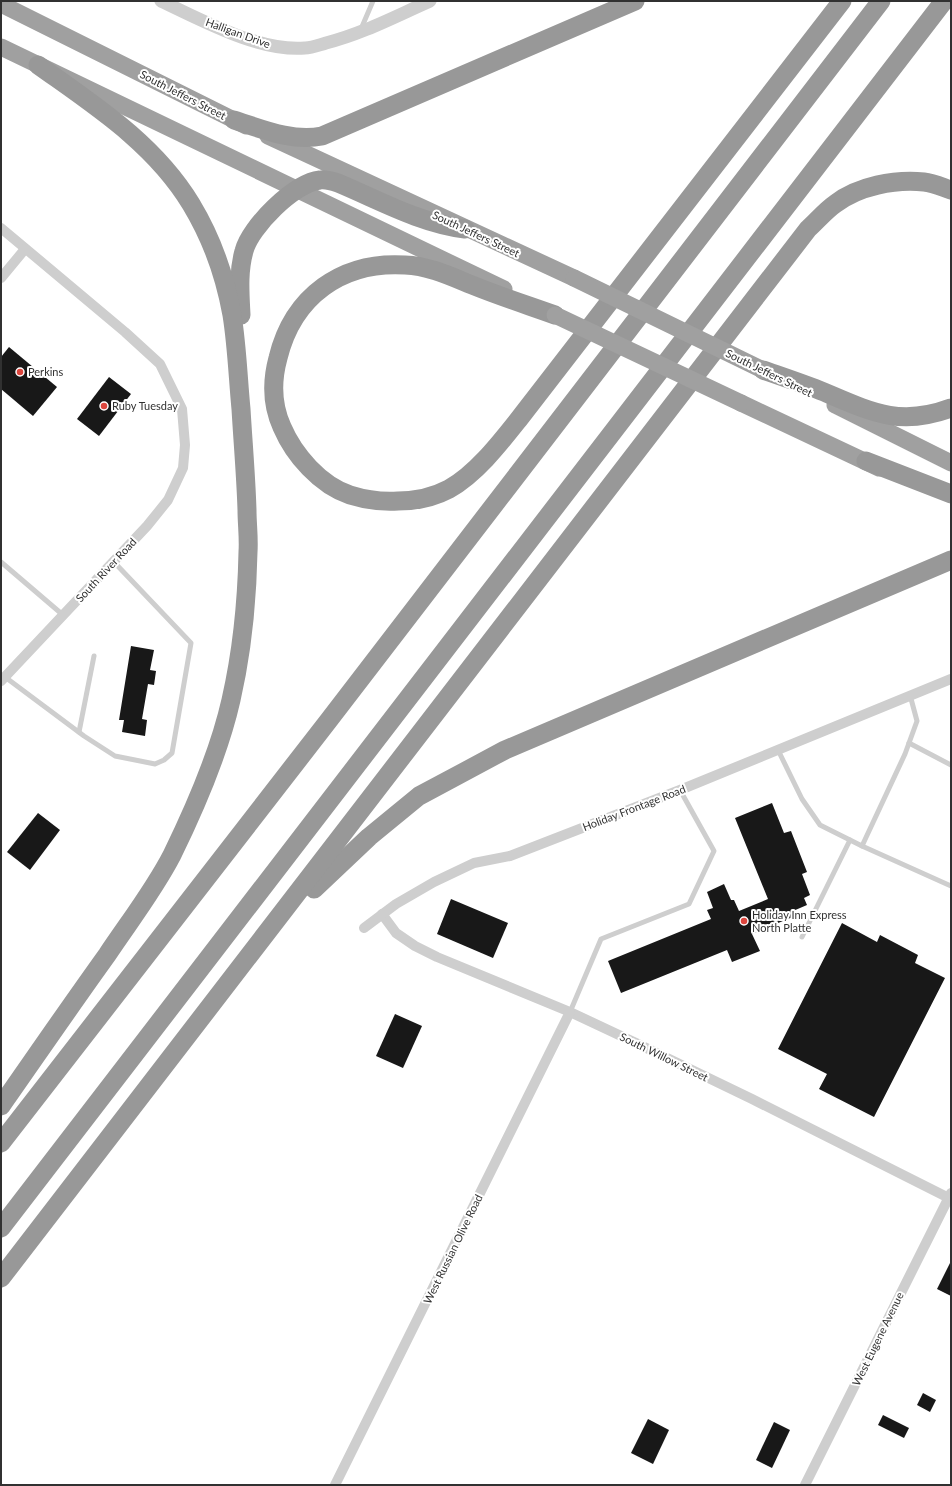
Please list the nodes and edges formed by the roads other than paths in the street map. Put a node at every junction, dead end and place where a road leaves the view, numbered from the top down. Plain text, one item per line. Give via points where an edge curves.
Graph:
1 (161, 1) edge
2 (373, 1) edge
3 (430, 1) edge
4 (635, 1) edge
5 (842, 1) edge
6 (881, 1) edge
7 (944, 1) edge
8 (1, 4) edge
9 (360, 32) junction
10 (1, 47) edge
11 (38, 65) junction
12 (234, 120) junction
13 (296, 190) junction
14 (951, 190) edge
15 (1, 228) edge
16 (465, 229) junction
17 (25, 249) junction
18 (1, 278) edge
19 (555, 314) junction
20 (763, 370) junction
21 (951, 408) edge
22 (866, 462) junction
23 (951, 463) edge
24 (245, 469) junction
25 (951, 494) edge
26 (951, 503) edge
27 (951, 560) edge
28 (114, 561) junction
29 (1, 562) edge
30 (63, 614) junction
31 (94, 656) dead end
32 (3, 679) edge
33 (951, 679) edge
34 (910, 695) junction
35 (79, 732) junction
36 (909, 743) junction
37 (778, 749) junction
38 (951, 765) edge
39 (680, 790) junction
40 (850, 840) junction
41 (862, 846) junction
42 (951, 886) edge
43 (382, 914) junction
44 (364, 928) dead end
45 (802, 937) dead end
46 (235, 975) junction
47 (570, 1012) junction
48 (1, 1106) edge
49 (1, 1143) edge
50 (950, 1197) edge
51 (1, 1228) edge
52 (1, 1278) edge
53 (335, 1485) edge
54 (805, 1485) edge

1 - 9 street, Halligan Drive via 205,22 274,46 305,48
2 - 9 lane
3 - 9 street, Halligan Drive
4 - 12 highway via 322,136 297,138
5 - 19 highway via 496,448 450,489 407,501 386,502 348,495 315,474 301,459 281,426 274,389 281,344 289,325 311,296 338,277 356,270 382,265 406,265 438,271
6 - 49 highway
7 - 51 highway
8 - 12 highway, South Jeffers Street
10 - 11 highway
11 - 13 highway
11 - 24 highway via 114,120 147,148 190,202 204,227 216,255 232,314
12 - 16 highway, South Jeffers Street
13 - 16 highway via 319,180 338,183 423,220
13 - 19 highway
13 - 24 highway via 260,222 247,242 241,264 240,296 246,395
14 - 46 highway via 924,182 904,182 857,190 835,204 808,229
15 - 17 street
16 - 20 highway, South Jeffers Street, bridge via 574,278
17 - 18 street
17 - 28 street, South River Road via 160,364 182,409 185,445 183,468 168,500
19 - 22 highway, bridge
20 - 21 highway via 860,408 889,416 915,417
20 - 23 highway, South Jeffers Street
22 - 25 highway
22 - 26 highway
24 - 48 highway via 248,550 238,663 230,702 207,775 170,858 146,899
27 - 46 highway via 505,750 419,796 331,871
28 - 30 street, South River Road
28 - 35 lane via 191,643 172,753 155,764 115,756
29 - 30 lane
30 - 32 street, South River Road
31 - 35 lane
32 - 35 lane
33 - 34 street, Holiday Frontage Road
34 - 36 lane via 917,721
34 - 37 street, Holiday Frontage Road
36 - 38 lane
36 - 41 lane
37 - 39 street, Holiday Frontage Road
37 - 40 lane via 802,799 820,825
39 - 43 street, Holiday Frontage Road via 510,856 474,863 434,882
39 - 47 lane via 714,851 689,904 601,939
40 - 41 lane
40 - 45 lane
41 - 42 lane
43 - 44 street, Holiday Frontage Road
43 - 47 street, South Willow Street via 396,933 415,946
46 - 52 highway
47 - 50 street, South Willow Street
47 - 53 street, West Russian Olive Road
50 - 54 street, West Eugene Avenue

